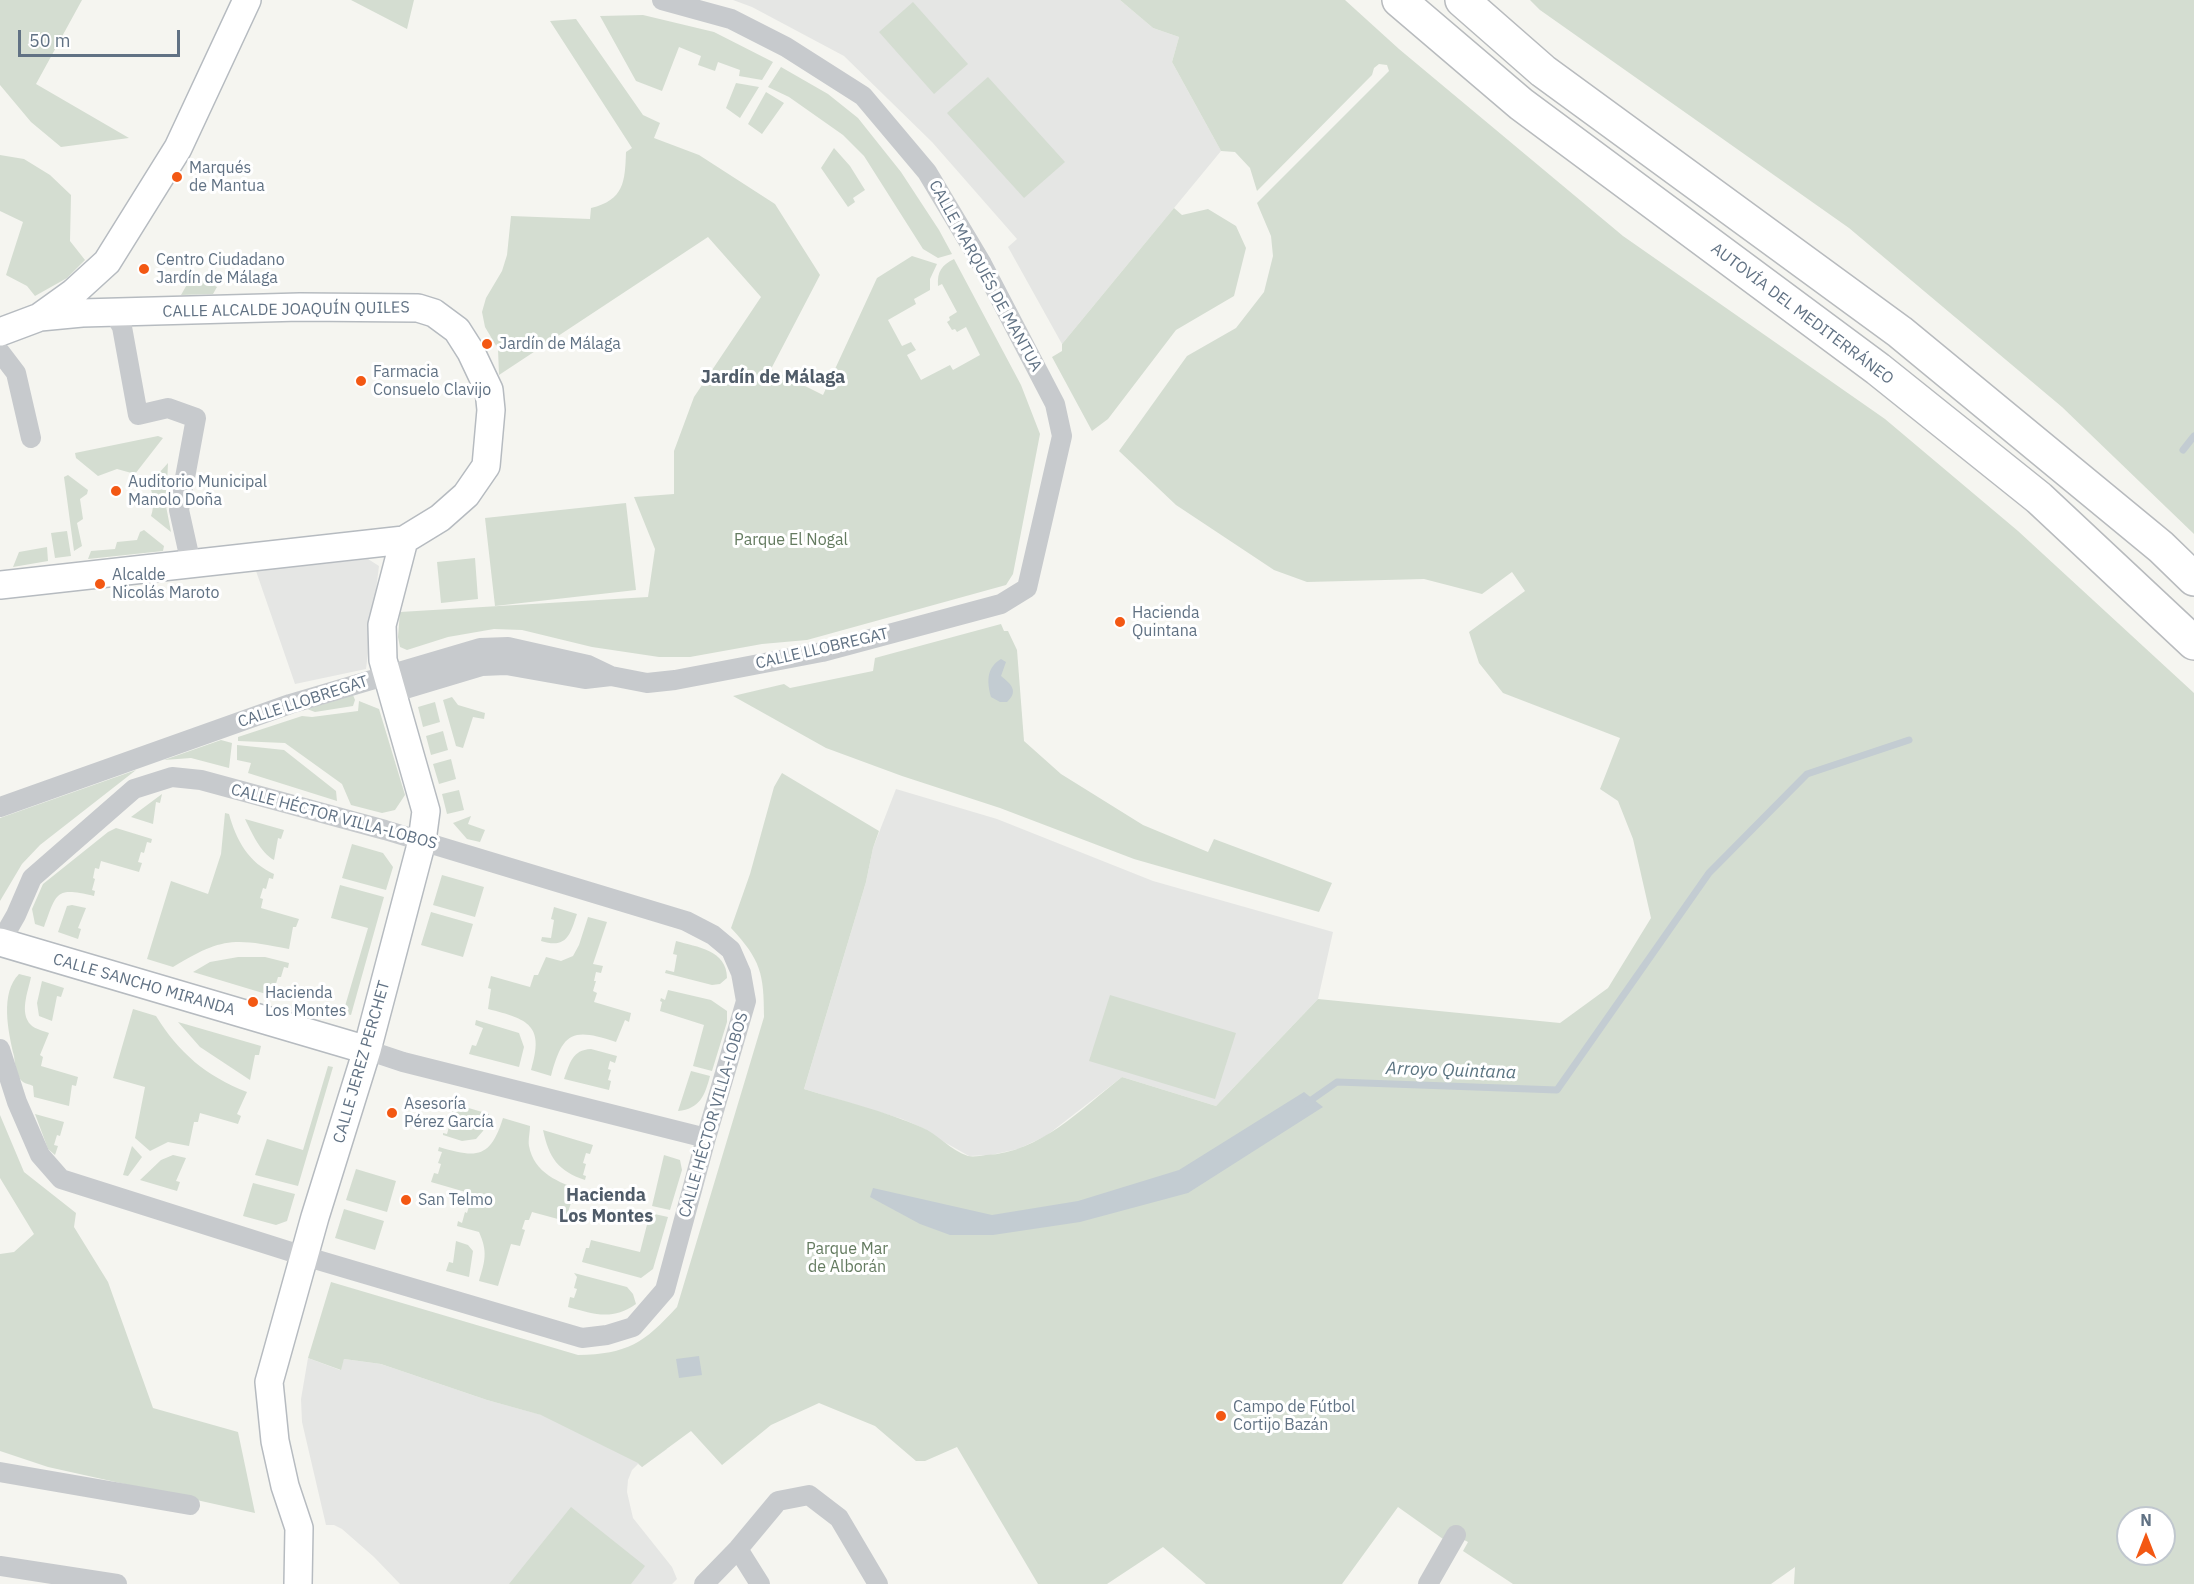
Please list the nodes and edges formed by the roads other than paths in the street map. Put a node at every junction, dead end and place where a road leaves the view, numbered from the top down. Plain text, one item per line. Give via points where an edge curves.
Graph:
1 (247, 0) edge
2 (662, 0) edge
3 (1399, 0) edge
4 (1462, 0) edge
5 (107, 262) junction
6 (114, 313) junction
7 (40, 317) junction
8 (0, 332) edge
9 (0, 352) edge
10 (31, 438) dead end
11 (404, 540) junction
12 (190, 564) junction
13 (2194, 579) edge
14 (0, 585) edge
15 (1027, 588) joint
16 (2194, 643) edge
17 (389, 684) junction
18 (0, 807) edge
19 (422, 841) junction
20 (0, 943) edge
21 (0, 1049) edge
22 (367, 1050) junction
23 (706, 1138) junction
24 (304, 1256) junction
25 (0, 1472) edge
26 (190, 1505) dead end
27 (1456, 1535) dead end
28 (738, 1549) junction
29 (0, 1566) edge
30 (117, 1584) edge
31 (298, 1584) edge
32 (704, 1584) edge
33 (760, 1584) edge
34 (878, 1584) edge
35 (1428, 1584) edge

1 - 5 street via 178,148
2 - 15 street, CALLE MARQUÉS DE MANTUA via 731,19 786,47 863,96 927,172 982,264 1055,404 1062,436
3 - 16 highway, AUTOVÍA DEL MEDITERRÁNEO via 1521,104 1878,369 2039,498
4 - 13 highway via 1543,71 1900,332 2161,547
5 - 6 street via 102,283
5 - 7 street
6 - 7 street, CALLE ALCALDE JOAQUÍN QUILES
6 - 11 street, CALLE ALCALDE JOAQUÍN QUILES via 300,306 418,308 434,313 457,330 489,390 486,466 466,495 440,518
6 - 12 street via 122,327 138,415 168,408 196,418 179,510
7 - 8 street, CALLE ALCALDE JOAQUÍN QUILES
9 - 10 street via 16,373
11 - 12 street
11 - 17 street, CALLE JEREZ PERCHET via 382,625 383,660
12 - 14 street
15 - 17 street, CALLE LLOBREGAT via 1001,604 822,652 675,680 647,683 611,676 585,679 506,664
17 - 18 street, CALLE LLOBREGAT via 290,704
17 - 19 street, CALLE JEREZ PERCHET via 426,811
19 - 20 street, CALLE HÉCTOR VILLA-LOBOS via 201,780 172,777 134,789 32,878
19 - 22 street, CALLE JEREZ PERCHET
19 - 23 street, CALLE HÉCTOR VILLA-LOBOS via 686,921 712,934 731,950 747,1001
20 - 22 street, CALLE SANCHO MIRANDA
21 - 24 street, CALLE HÉCTOR VILLA-LOBOS via 40,1155 61,1179
22 - 23 street, CALLE SANCHO MIRANDA
22 - 24 street, CALLE JEREZ PERCHET
23 - 24 street, CALLE HÉCTOR VILLA-LOBOS via 665,1290 633,1327 607,1335 582,1338
24 - 31 street, CALLE JEREZ PERCHET via 269,1382 275,1441 299,1528
25 - 26 street
27 - 35 street
28 - 32 street
28 - 33 street
28 - 34 street via 778,1501 809,1495 839,1518
29 - 30 street

